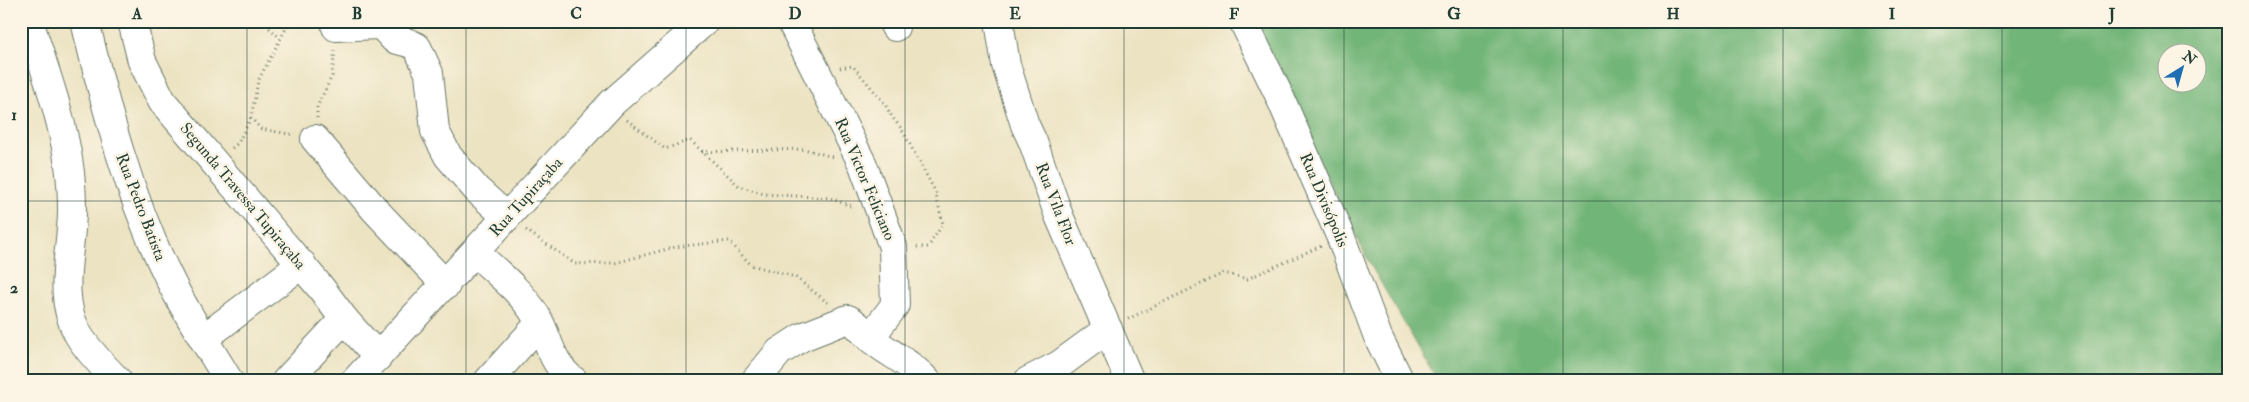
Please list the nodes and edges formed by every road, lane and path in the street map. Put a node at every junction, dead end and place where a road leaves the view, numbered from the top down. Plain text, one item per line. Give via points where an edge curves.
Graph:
1 (29, 21) edge
2 (85, 21) edge
3 (132, 21) edge
4 (262, 21) edge
5 (290, 21) edge
6 (705, 21) edge
7 (791, 21) edge
8 (999, 21) edge
9 (1244, 21) edge
10 (336, 24) edge
11 (280, 38) junction
12 (817, 71) junction
13 (609, 106) junction
14 (252, 118) junction
15 (315, 138) junction
16 (702, 152) junction
17 (215, 161) junction
18 (863, 165) junction
19 (507, 217) junction
20 (889, 236) junction
21 (1341, 238) junction
22 (475, 252) junction
23 (302, 264) junction
24 (446, 285) junction
25 (344, 319) junction
26 (848, 319) junction
27 (539, 324) junction
28 (1108, 329) junction
29 (204, 338) junction
30 (870, 338) junction
31 (378, 357) junction
32 (564, 378) edge
33 (118, 381) edge
34 (229, 381) edge
35 (286, 381) edge
36 (355, 381) edge
37 (488, 381) edge
38 (755, 381) edge
39 (927, 381) edge
40 (1028, 381) edge
41 (1130, 381) edge
42 (1400, 381) edge

1 - 33 street via 56,104 69,164 72,211 66,268 68,304 78,334
2 - 29 street, Rua Pedro Batista via 111,127 141,215 170,280
3 - 17 street, Segunda Travessa Tupiraçaba via 142,61 162,101
4 - 11 path
5 - 11 path
6 - 13 street, Rua Tupiraçaba
7 - 12 street, Rua Victor Feliciano
8 - 28 street, Rua Vila Flor via 1006,65 1025,125 1059,216
9 - 21 street, Rua Divisópolis
10 - 15 path via 332,76 317,107
10 - 19 street via 382,26 394,39 417,47 429,73 435,131 448,156 477,190
11 - 14 path via 258,81
12 - 18 street, Rua Victor Feliciano
12 - 20 path via 853,66 885,104 935,191 943,224 928,247
13 - 16 path via 665,149 690,140
13 - 19 street, Rua Tupiraçaba
14 - 15 path via 261,129
14 - 17 path via 238,143
15 - 24 street via 376,211
16 - 18 path via 804,149
16 - 20 path via 739,186 764,194 830,198 858,209
17 - 23 street, Segunda Travessa Tupiraçaba
18 - 20 street, Rua Victor Feliciano
19 - 22 street, Rua Tupiraçaba
19 - 26 path via 575,264 615,263 675,247 729,241 751,265 795,277
20 - 30 street, Rua Victor Feliciano via 895,305
21 - 28 path via 1247,279 1224,273 1213,277
21 - 42 street, Rua Divisópolis via 1378,337
22 - 24 street, Rua Tupiraçaba
22 - 27 street via 520,295
23 - 25 street, Segunda Travessa Tupiraçaba
23 - 29 street
24 - 31 street, Rua Tupiraçaba
25 - 31 street, Segunda Travessa Tupiraçaba
25 - 35 street
26 - 30 street
26 - 38 street via 802,337 779,352
27 - 32 street
27 - 37 street
28 - 40 street via 1059,365
28 - 41 street, Rua Vila Flor
29 - 34 street, Rua Pedro Batista
30 - 39 street via 903,359
31 - 36 street, Rua Tupiraçaba

